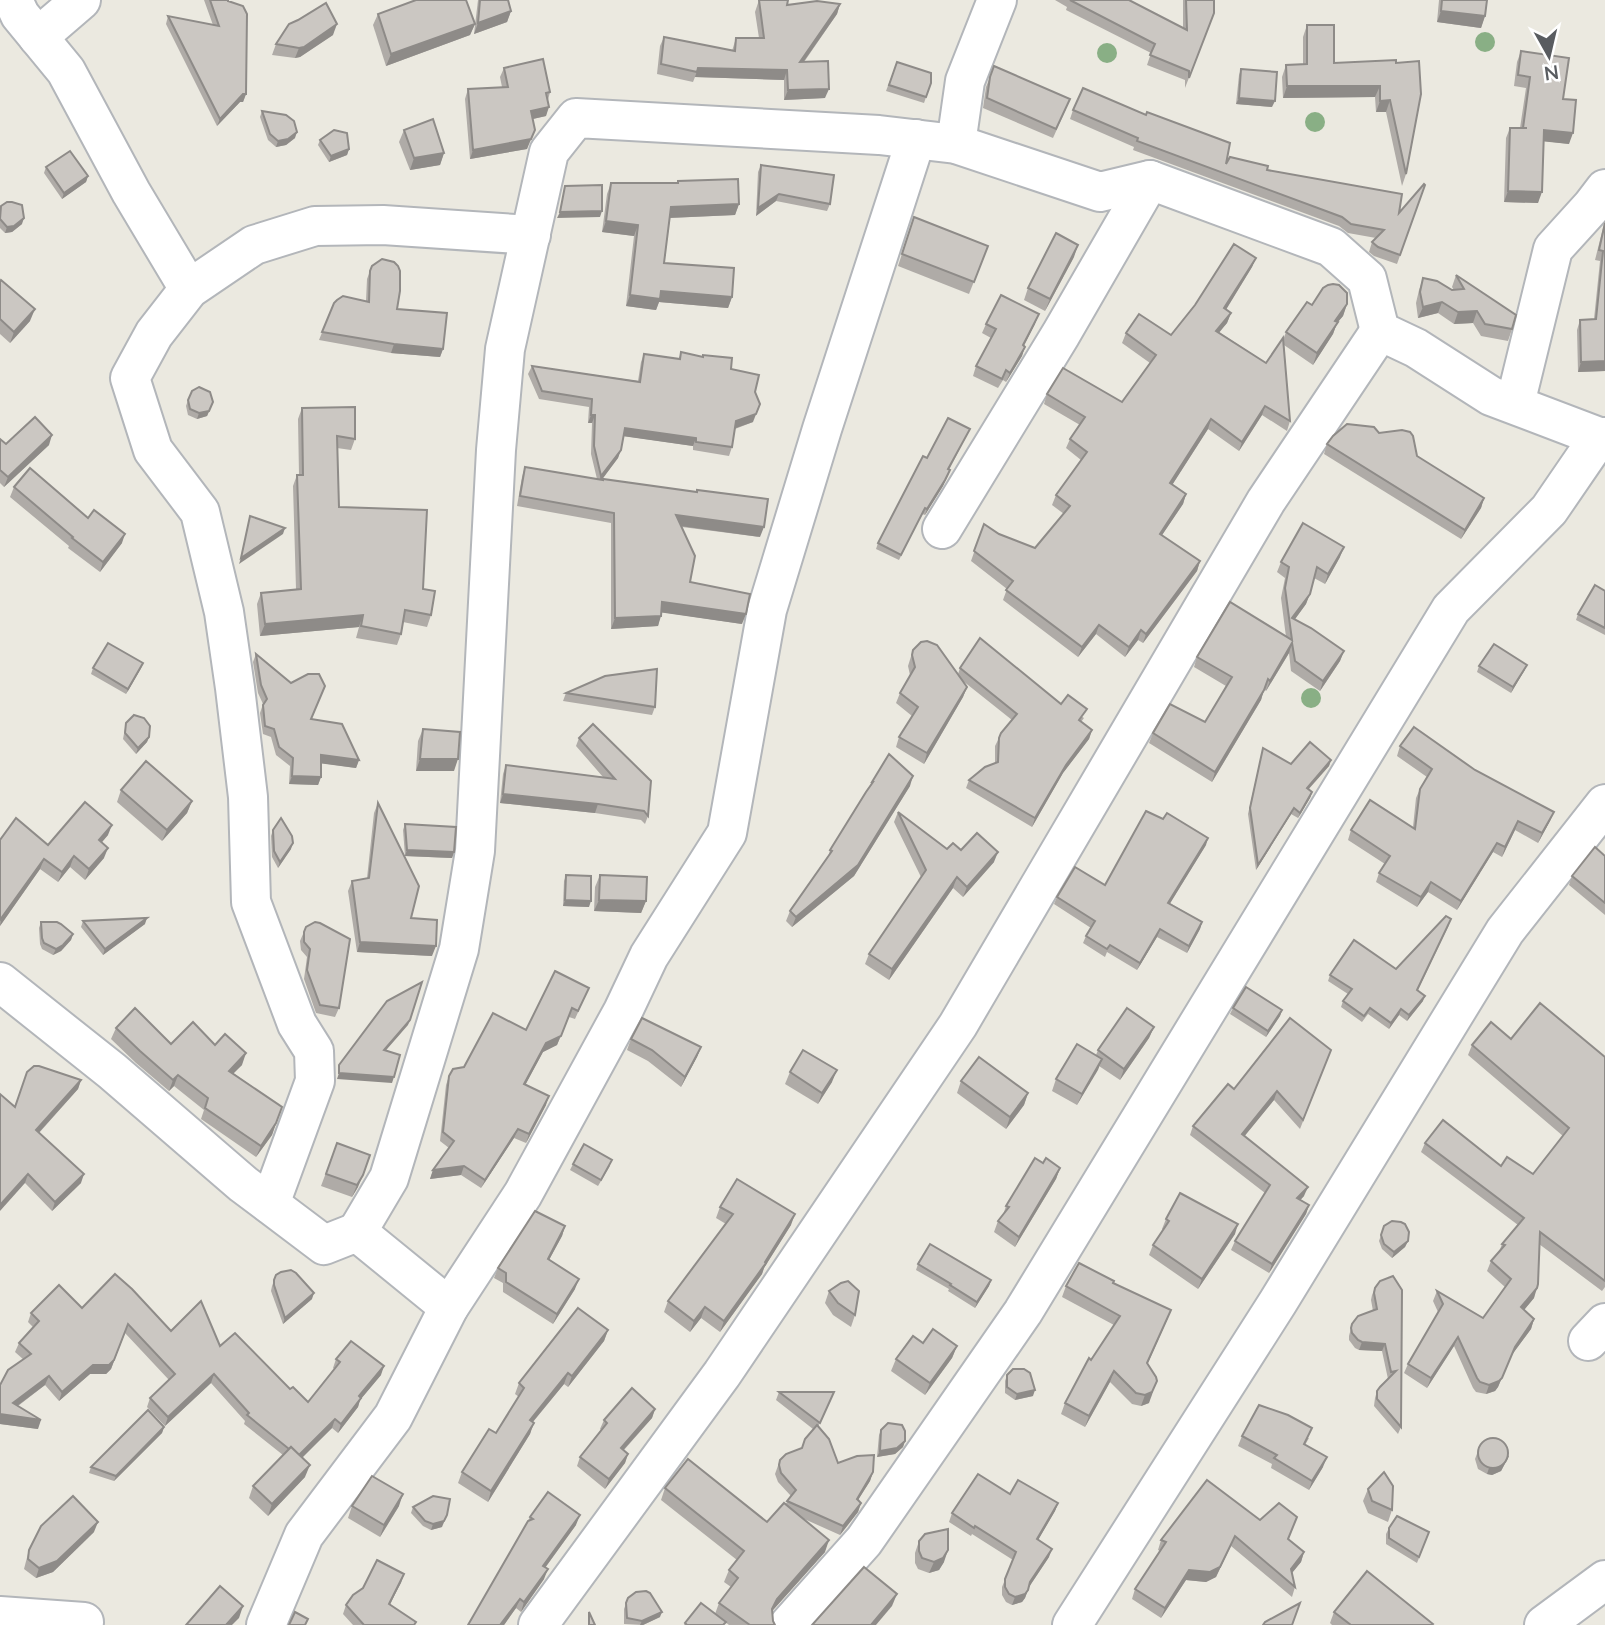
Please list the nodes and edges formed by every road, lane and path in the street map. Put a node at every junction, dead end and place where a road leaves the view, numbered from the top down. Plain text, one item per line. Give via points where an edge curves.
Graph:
1 (13, 0) edge
2 (81, 0) edge
3 (998, 0) edge
4 (38, 37) junction
5 (916, 139) junction
6 (956, 144) junction
7 (1150, 180) junction
8 (1605, 189) edge
9 (531, 235) junction
10 (189, 289) junction
11 (1380, 331) junction
12 (1514, 404) junction
13 (1602, 437) edge
14 (942, 529) dead end
15 (1605, 804) edge
16 (0, 982) edge
17 (270, 1205) junction
18 (357, 1232) junction
19 (449, 1307) junction
20 (1605, 1580) edge
21 (0, 1616) edge
22 (84, 1622) dead end
23 (266, 1625) edge
24 (538, 1625) edge
25 (789, 1625) edge
26 (1072, 1625) edge
27 (1544, 1625) edge

1 - 4 street
2 - 4 street
3 - 6 street via 965,81
4 - 10 street via 66,71
5 - 6 street
5 - 9 street via 576,118 549,152
5 - 19 street via 767,610 727,833 649,956 523,1194
6 - 7 street via 1100,192
7 - 11 street via 1331,247 1367,279
7 - 14 street
8 - 12 street via 1553,249
9 - 10 street via 383,225 315,226 254,246
9 - 18 street via 505,349 475,851 459,949 389,1178
10 - 17 street via 154,334 130,378 153,450 200,512 225,612 235,688 248,797 251,902 297,1024 314,1051 315,1081
11 - 12 street via 1416,348 1491,396
11 - 24 street via 1266,501 958,1025 722,1374
12 - 13 street
13 - 25 street via 1549,510 1451,609 1023,1312 864,1541
15 - 26 street via 1505,931 1279,1303
16 - 17 street
17 - 18 street via 324,1245
18 - 19 street
19 - 23 street via 393,1417 304,1535
20 - 27 street
21 - 22 street

